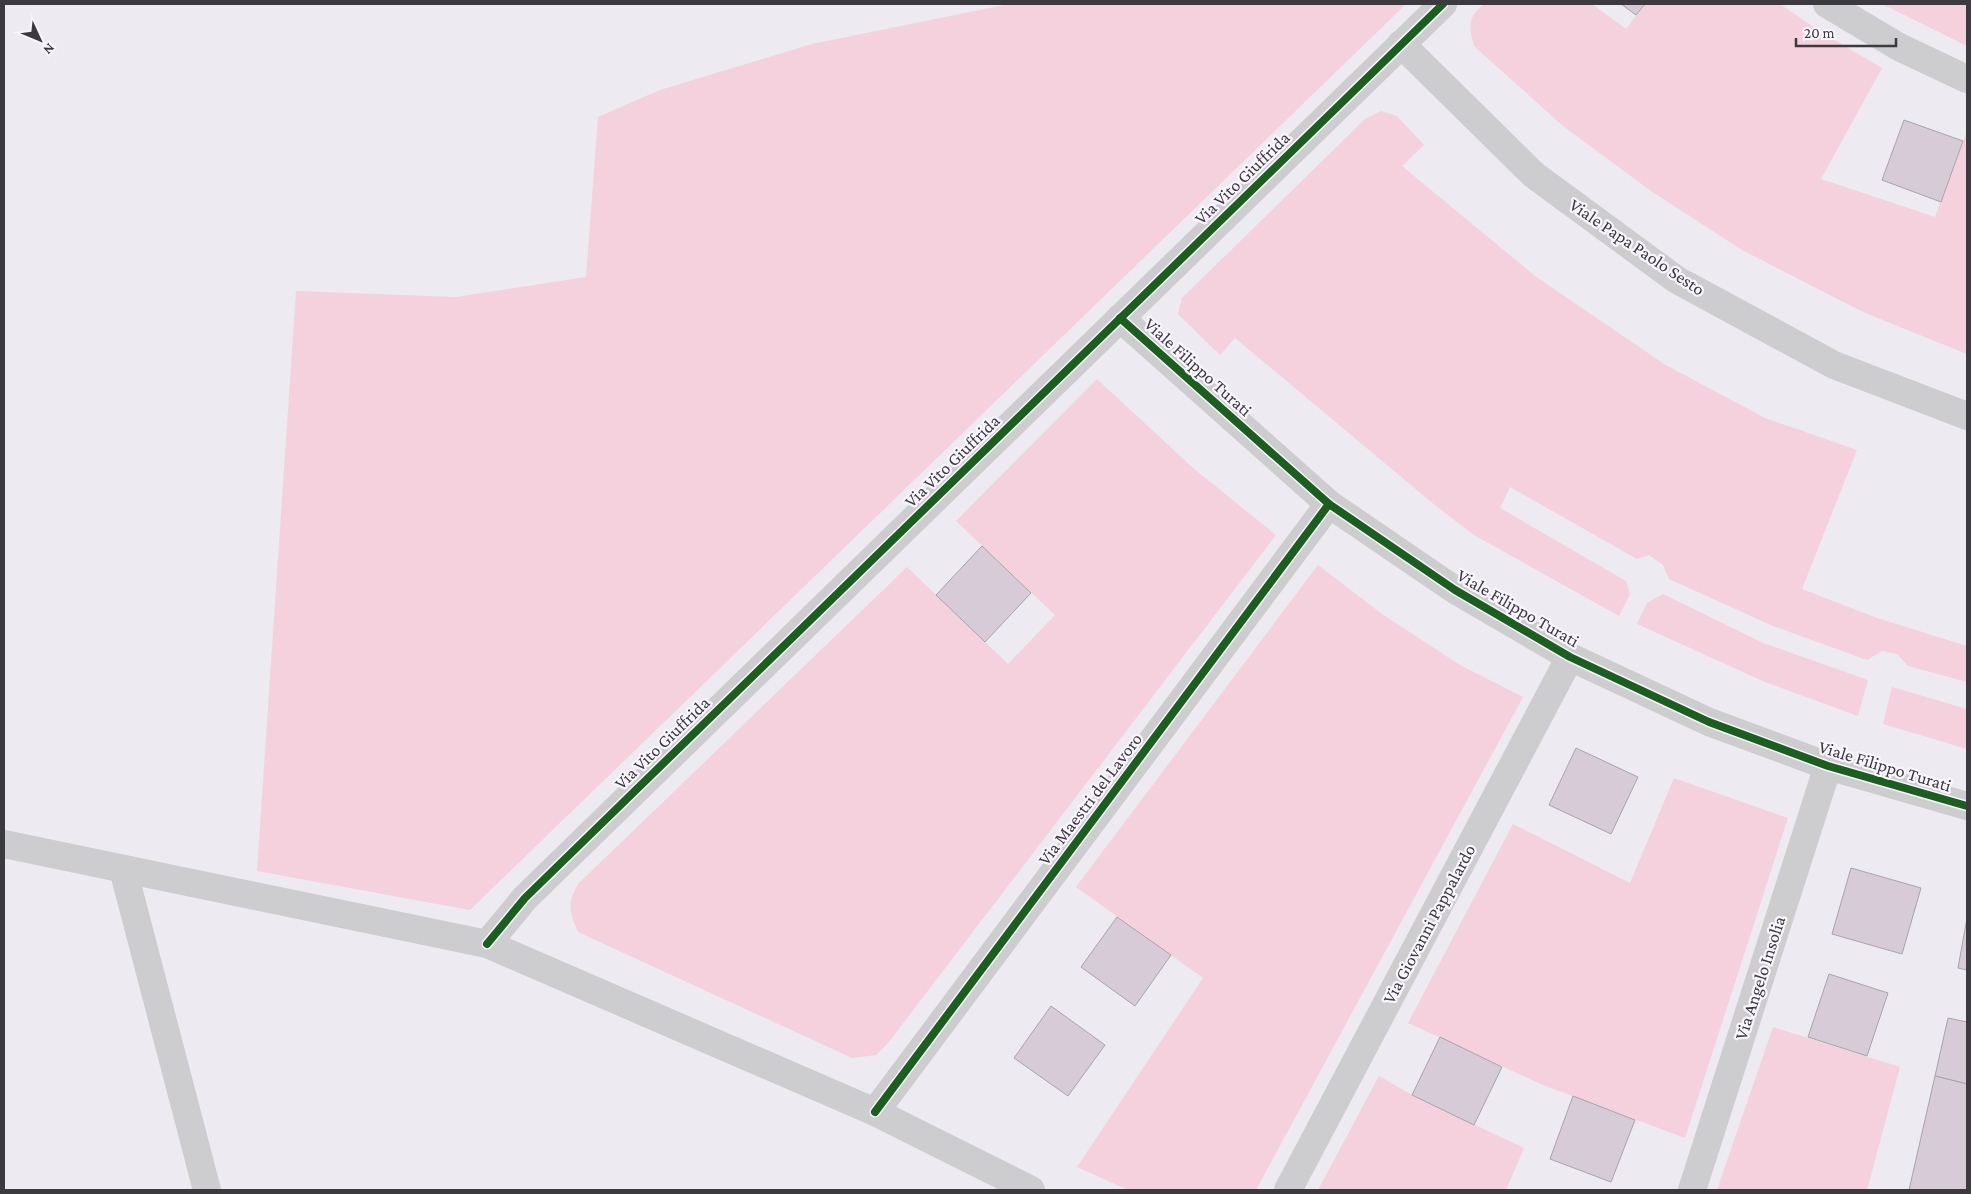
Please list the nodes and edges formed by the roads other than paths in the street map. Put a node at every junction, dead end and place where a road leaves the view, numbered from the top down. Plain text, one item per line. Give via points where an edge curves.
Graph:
1 (1443, 4) edge
2 (1827, 4) edge
3 (1401, 44) junction
4 (1967, 79) edge
5 (1120, 318) junction
6 (1967, 416) edge
7 (1329, 504) junction
8 (1570, 657) junction
9 (1828, 766) junction
10 (1967, 806) edge
11 (4, 844) edge
12 (123, 869) junction
13 (487, 944) junction
14 (875, 1112) junction
15 (207, 1190) edge
16 (1031, 1190) edge
17 (1288, 1190) edge
18 (1692, 1190) edge

1 - 3 street, Via Vito Giuffrida
2 - 4 street via 1899,47
3 - 5 street, Via Vito Giuffrida
3 - 6 street, Viale Papa Paolo Sesto via 1534,175 1677,280 1834,365
5 - 7 street, Viale Filippo Turati
5 - 13 street, Via Vito Giuffrida via 524,898
7 - 8 street, Viale Filippo Turati via 1455,590
7 - 14 street, Via Maestri del Lavoro
8 - 9 street, Viale Filippo Turati via 1709,722
8 - 17 street, Via Giovanni Pappalardo
9 - 10 street, Viale Filippo Turati
9 - 18 street, Via Angelo Insolia
11 - 12 street
12 - 13 street
12 - 15 street
13 - 14 street
14 - 16 street

